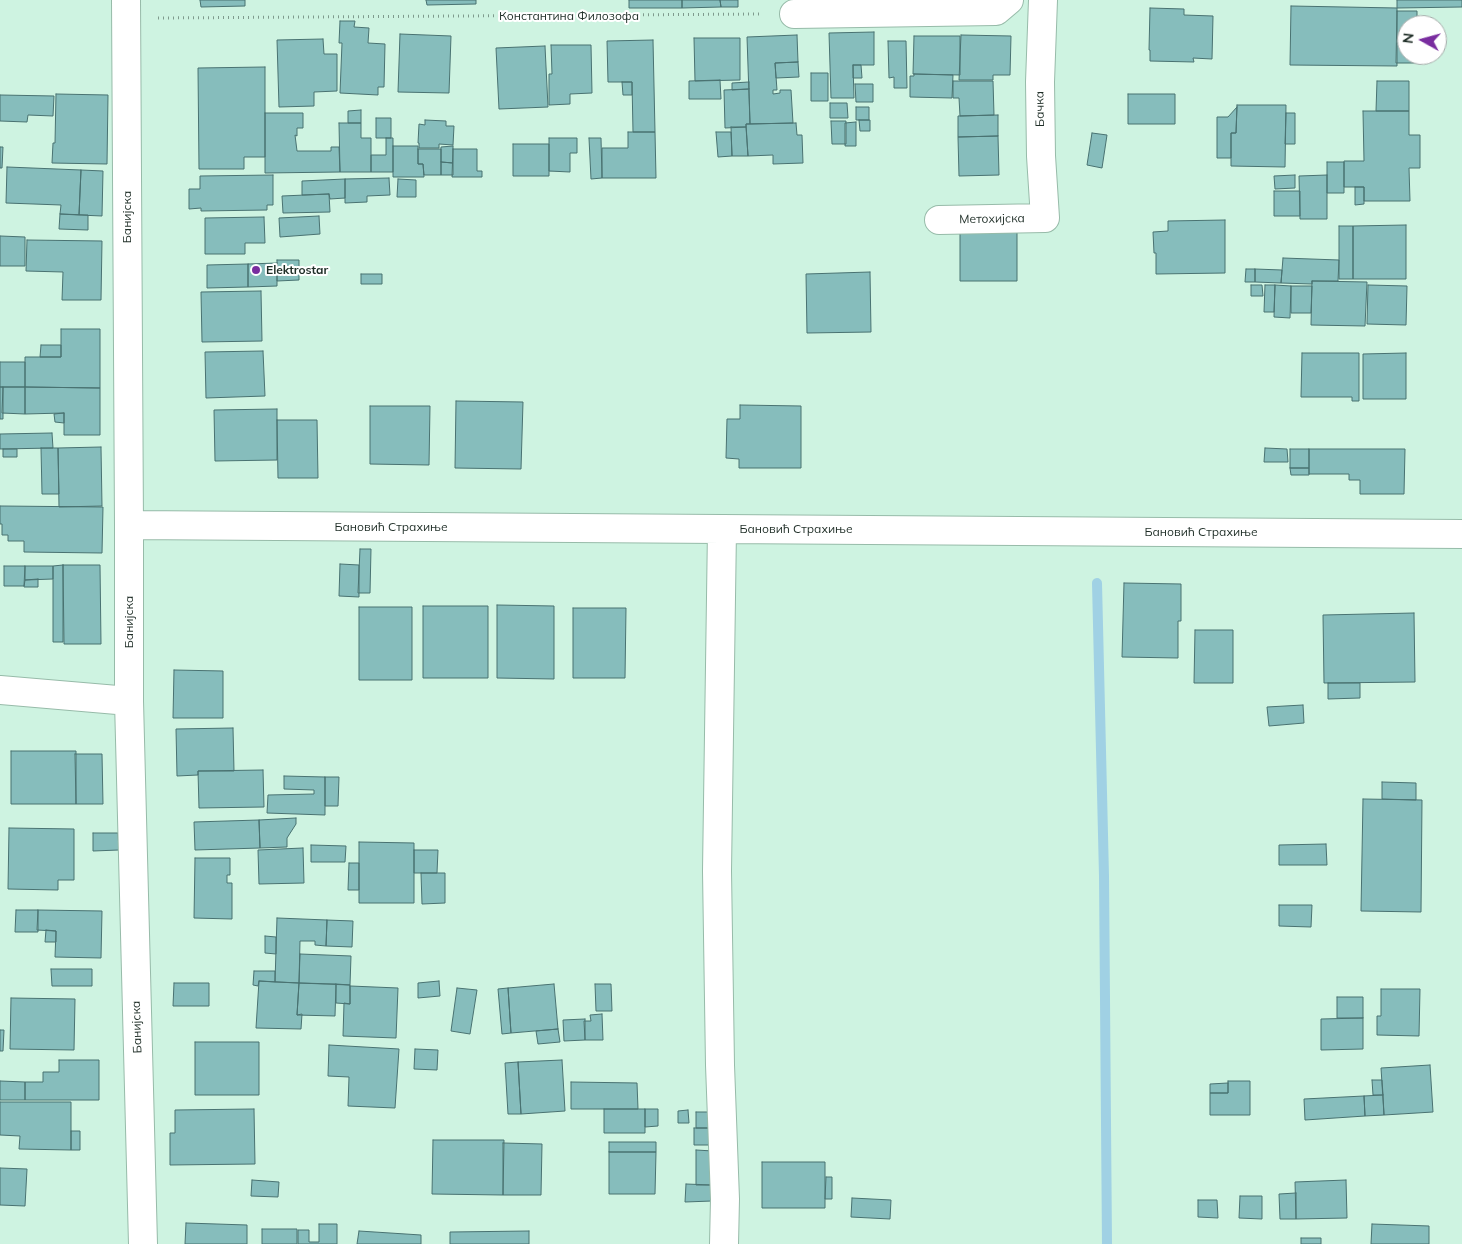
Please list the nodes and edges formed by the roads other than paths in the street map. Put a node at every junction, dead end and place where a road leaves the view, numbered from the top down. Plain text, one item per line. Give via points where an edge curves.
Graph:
1 (1009, 0) edge
2 (1043, 0) edge
3 (125, 9) edge
4 (794, 14) road end
5 (1045, 218) joint
6 (938, 220) dead end
7 (129, 525) junction
8 (722, 529) junction
9 (1462, 534) edge
10 (0, 690) edge
11 (129, 701) junction
12 (143, 1244) edge
13 (724, 1244) edge

1 - 4 street via 996,11
2 - 5 street, Бачка via 1040,82
3 - 7 street, Банијска
5 - 6 street, Метохијска
7 - 8 street, Бановић Страхиње
7 - 11 street, Банијска
8 - 9 street, Бановић Страхиње
8 - 13 street via 717,871
10 - 11 street
11 - 12 street, Банијска

